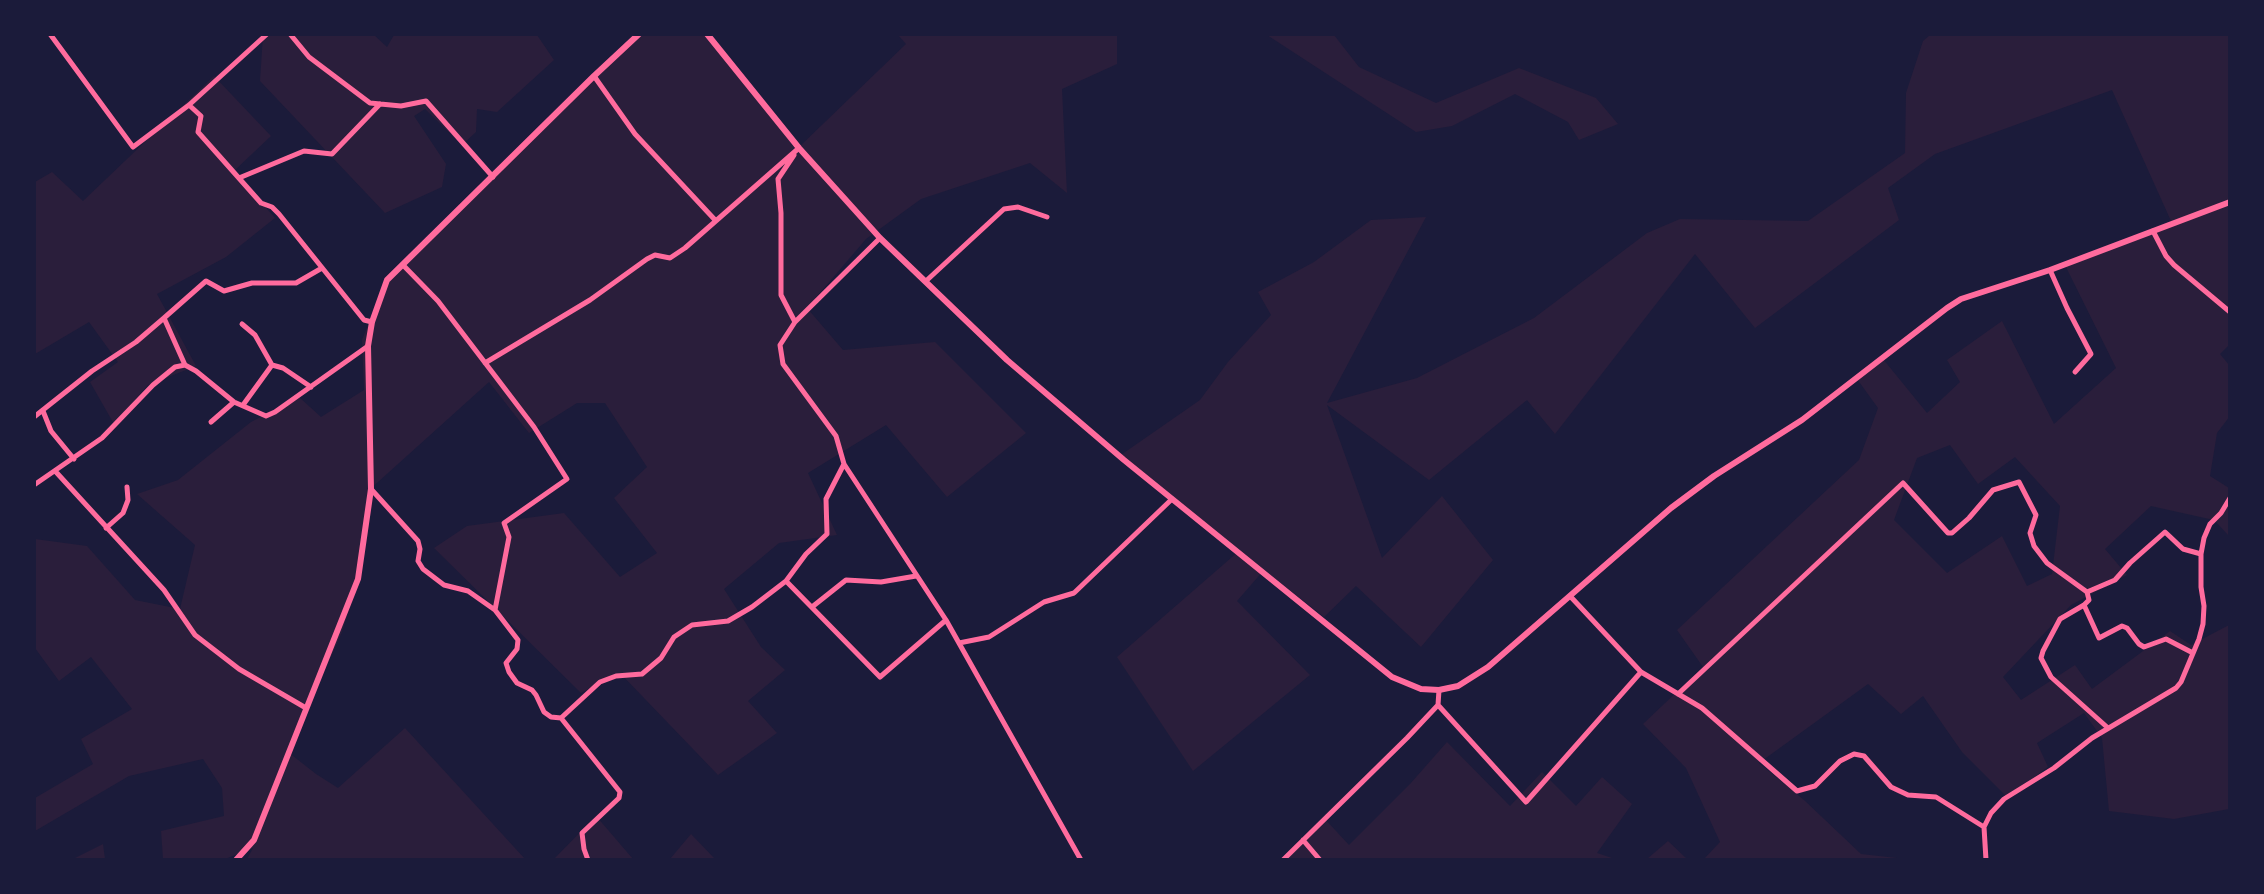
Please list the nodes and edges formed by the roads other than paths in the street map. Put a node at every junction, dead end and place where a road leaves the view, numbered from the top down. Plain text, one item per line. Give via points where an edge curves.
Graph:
1 (50, 34) edge
2 (267, 34) edge
3 (290, 34) edge
4 (639, 34) edge
5 (707, 34) edge
6 (594, 76) junction
7 (380, 104) junction
8 (189, 105) junction
9 (799, 148) junction
10 (493, 177) junction
11 (239, 178) junction
12 (2229, 202) edge
13 (1047, 217) dead end
14 (716, 221) junction
15 (2153, 231) junction
16 (880, 238) junction
17 (403, 265) junction
18 (322, 268) junction
19 (2050, 270) junction
20 (926, 281) junction
21 (2229, 312) edge
22 (164, 318) junction
23 (372, 322) junction
24 (795, 322) junction
25 (242, 324) dead end
26 (368, 346) junction
27 (485, 363) junction
28 (185, 365) junction
29 (272, 365) junction
30 (2075, 372) dead end
31 (311, 387) junction
32 (234, 402) junction
33 (243, 405) junction
34 (43, 411) junction
35 (34, 417) edge
36 (211, 422) dead end
37 (74, 459) junction
38 (844, 464) junction
39 (56, 472) junction
40 (34, 485) edge
41 (127, 487) dead end
42 (371, 489) junction
43 (2229, 498) edge
44 (1172, 499) junction
45 (106, 528) junction
46 (2201, 554) junction
47 (916, 576) junction
48 (786, 581) junction
49 (2086, 592) junction
50 (1570, 596) junction
51 (2084, 605) junction
52 (812, 607) junction
53 (495, 610) junction
54 (946, 620) junction
55 (959, 643) junction
56 (2193, 653) junction
57 (1641, 672) junction
58 (1439, 690) junction
59 (1678, 694) junction
60 (1438, 705) junction
61 (306, 708) junction
62 (561, 718) junction
63 (2108, 728) junction
64 (1984, 827) junction
65 (1303, 840) junction
66 (236, 860) edge
67 (588, 860) edge
68 (1081, 860) edge
69 (1283, 860) edge
70 (1320, 860) edge
71 (1986, 860) edge

1 - 8 street via 133,147
2 - 8 street
3 - 7 street via 309,57 370,103
4 - 6 street
5 - 9 street
6 - 10 street
6 - 14 street via 635,134
7 - 10 street via 401,106 426,101
7 - 11 street via 332,154 304,151
8 - 11 street via 201,116 198,132
9 - 14 street
9 - 16 street
9 - 24 street via 778,179 782,295
10 - 17 street
11 - 18 street via 261,203 279,214
12 - 15 street
13 - 20 street via 1018,207 1004,209
14 - 27 street via 670,258 655,255 647,259 590,300
15 - 19 street
15 - 21 street via 2174,265
16 - 20 street
16 - 24 street
17 - 23 street via 387,280
17 - 27 street via 438,301
18 - 22 street via 296,283 252,283 224,291 206,281
18 - 23 street via 364,320
19 - 30 street via 2091,354
19 - 50 street via 1961,299 1947,308 1802,420 1671,508
20 - 44 street via 1007,360
22 - 28 street
22 - 34 street
23 - 26 street
24 - 38 street via 780,345 783,364 836,436
25 - 29 street via 255,335
26 - 31 street
26 - 42 street
27 - 53 street via 534,427 567,479 504,523 509,537
28 - 32 street
28 - 37 street via 175,367 153,385 102,438
29 - 31 street
29 - 33 street
31 - 33 street via 266,416
32 - 33 street
32 - 36 street
34 - 35 street
34 - 37 street via 51,431
37 - 39 street
38 - 47 street
38 - 48 street via 826,499 827,534
39 - 40 street
39 - 45 street
41 - 45 street via 123,513
42 - 53 street via 418,541 418,561 423,569 444,585 468,591
42 - 61 street via 358,579
43 - 46 street via 2210,524
44 - 55 street via 1074,593 1044,602 989,637
44 - 58 street via 1392,677 1420,689
45 - 61 street via 164,590 195,635 239,669
46 - 49 street via 2183,549 2165,532 2115,580
46 - 56 street via 2203,624
47 - 52 street via 881,582 846,580
47 - 54 street
48 - 52 street
48 - 62 street via 728,621 692,625 674,637 661,658 642,674 600,682
49 - 51 street via 2089,600
49 - 59 street via 2047,563 2034,546 2030,534 2036,515 2019,482 1993,490 1952,533 1903,483
50 - 57 street
50 - 58 street via 1488,667 1458,686
51 - 56 street via 2099,638 2122,626 2144,647 2166,639
51 - 63 street via 2060,619 2041,658 2051,677
52 - 54 street via 880,677
53 - 62 street via 518,640 517,649 506,663 509,672 517,683 536,695 544,712
54 - 55 street
55 - 68 street
56 - 63 street via 2176,688
57 - 59 street
57 - 60 street via 1526,802
58 - 60 street
59 - 64 street via 1702,708 1797,791 1815,786 1840,761 1854,754 1864,756 1891,786 1908,795 1936,797
60 - 65 street
61 - 66 street via 254,840
62 - 67 street via 620,792 619,798 582,833
63 - 64 street via 2004,800
64 - 71 street
65 - 69 street
65 - 70 street

